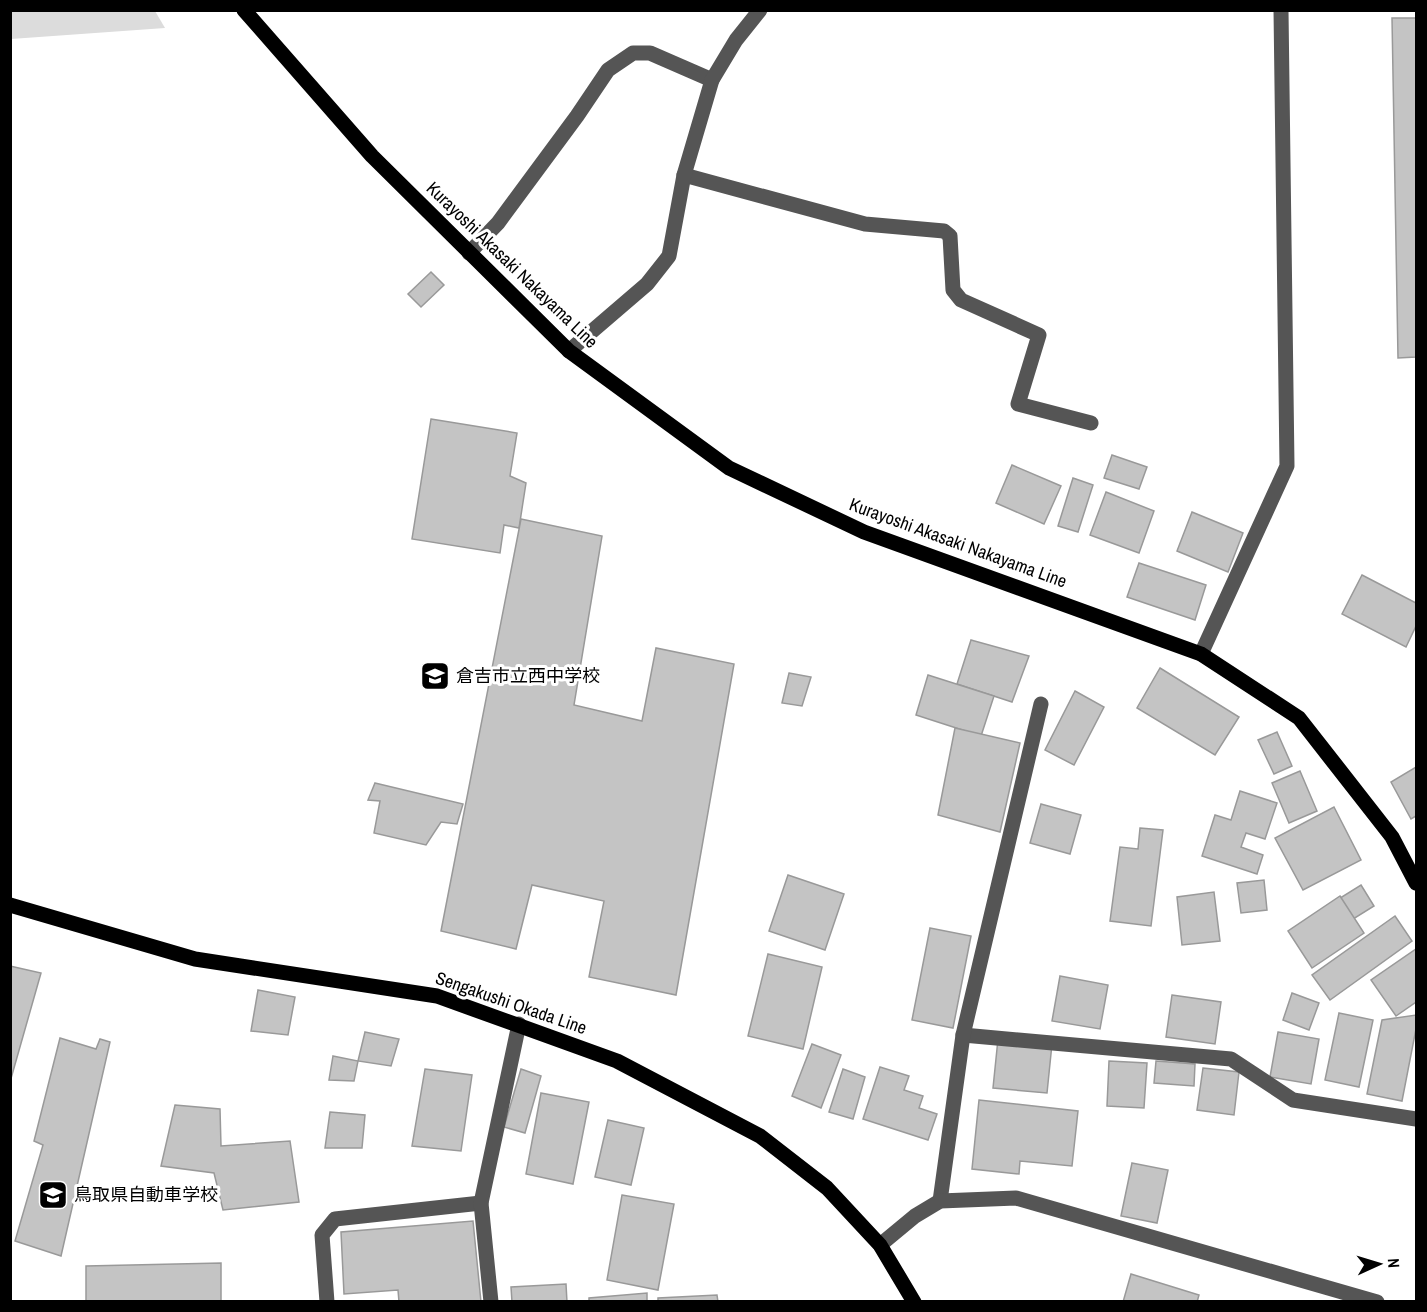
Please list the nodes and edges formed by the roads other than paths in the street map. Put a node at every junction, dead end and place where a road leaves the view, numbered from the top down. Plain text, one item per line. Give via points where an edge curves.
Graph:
1 (244, 10) edge
2 (760, 10) edge
3 (1281, 10) edge
4 (712, 80) junction
5 (684, 175) junction
6 (469, 253) junction
7 (569, 351) junction
8 (1091, 423) dead end
9 (1201, 654) junction
10 (1041, 704) dead end
11 (1416, 883) edge
12 (10, 905) edge
13 (519, 1024) junction
14 (963, 1035) junction
15 (1416, 1119) edge
16 (940, 1201) junction
17 (481, 1203) junction
18 (880, 1245) junction
19 (327, 1302) edge
20 (491, 1302) edge
21 (914, 1302) edge
22 (1377, 1302) edge

1 - 6 main road, Kurayoshi Akasaki Nakayama Line via 372,156
2 - 4 street
3 - 9 street via 1287,466
4 - 5 street
4 - 6 street via 650,53 633,53 608,70 504,214
5 - 7 street via 669,256 647,284
5 - 8 street via 865,224 944,231 950,236 953,290 961,300 1040,335 1018,404
6 - 7 main road, Kurayoshi Akasaki Nakayama Line
7 - 9 main road, Kurayoshi Akasaki Nakayama Line via 729,468 864,532
9 - 11 main road, Kurayoshi Akasaki Nakayama Line via 1299,718 1392,837
10 - 14 street
12 - 13 main road, Sengakushi Okada Line via 195,959 437,996
13 - 17 street
13 - 18 main road, Sengakushi Okada Line via 617,1061 760,1136 826,1188
14 - 15 street via 1232,1059 1293,1100
14 - 16 street
16 - 18 street
16 - 22 street via 1016,1198
17 - 19 street via 335,1219 322,1235
17 - 20 street
18 - 21 main road, Sengakushi Okada Line

